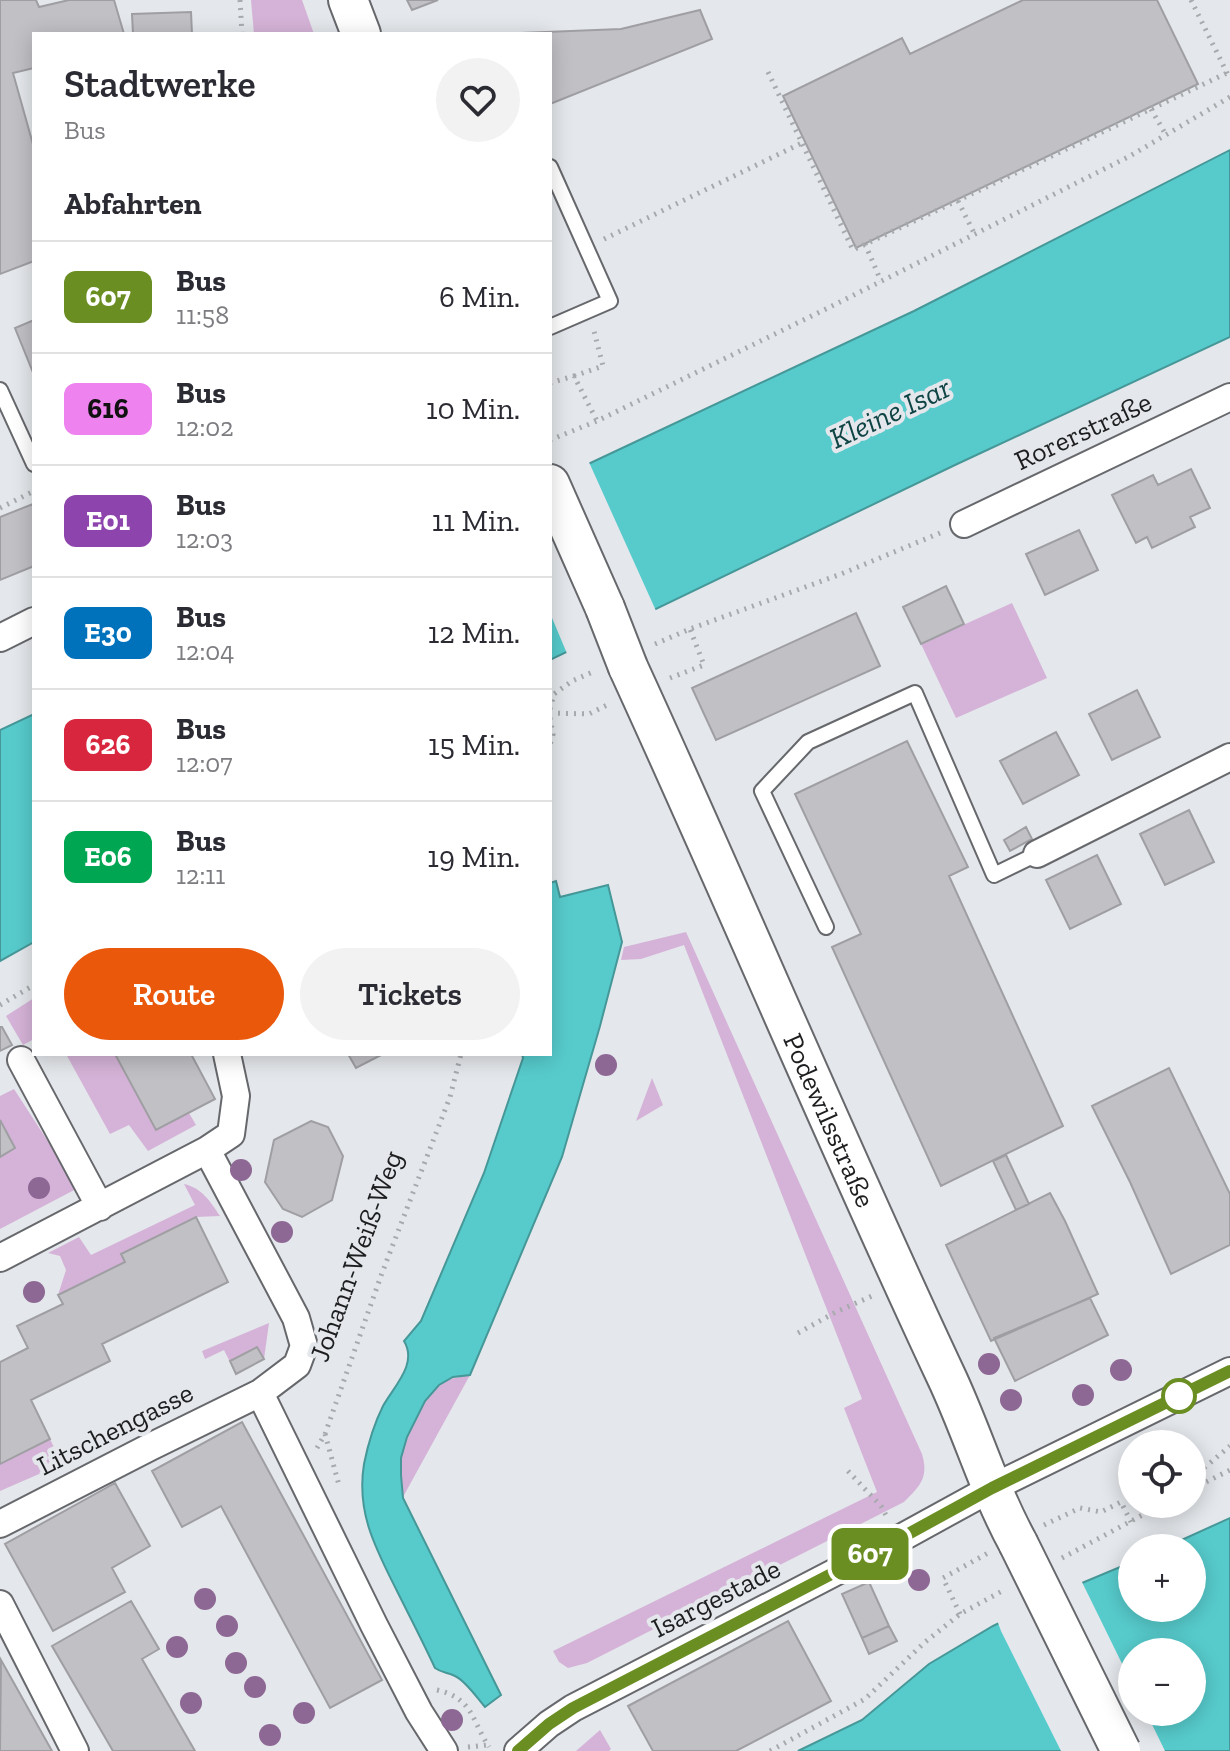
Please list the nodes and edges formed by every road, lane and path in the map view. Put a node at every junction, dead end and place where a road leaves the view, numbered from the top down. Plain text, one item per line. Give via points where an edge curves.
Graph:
1 (240, 0) edge
2 (348, 0) edge
3 (1191, 0) edge
4 (242, 32) edge
5 (360, 32) edge
6 (768, 72) dead end
7 (1229, 76) edge
8 (1230, 97) edge
9 (1151, 109) junction
10 (1166, 135) junction
11 (802, 142) junction
12 (552, 172) edge
13 (958, 201) junction
14 (975, 235) junction
15 (865, 244) junction
16 (586, 248) junction
17 (881, 281) junction
18 (590, 310) junction
19 (552, 326) edge
20 (574, 376) junction
21 (552, 382) edge
22 (0, 390) edge
23 (1230, 397) edge
24 (597, 421) junction
25 (552, 439) edge
26 (32, 460) edge
27 (552, 489) edge
28 (32, 492) edge
29 (0, 508) edge
30 (964, 524) joint
31 (32, 622) edge
32 (690, 629) junction
33 (0, 638) edge
34 (626, 661) junction
35 (675, 675) dead end
36 (552, 704) edge
37 (601, 708) dead end
38 (552, 713) edge
39 (1230, 757) edge
40 (1037, 854) joint
41 (826, 927) dead end
42 (32, 986) edge
43 (0, 1005) edge
44 (228, 1056) edge
45 (460, 1056) edge
46 (21, 1060) dead end
47 (207, 1150) junction
48 (100, 1207) junction
49 (0, 1258) edge
50 (902, 1282) junction
51 (798, 1333) dead end
52 (1230, 1371) edge
53 (260, 1393) junction
54 (1230, 1446) edge
55 (1206, 1466) edge
56 (1230, 1470) edge
57 (848, 1471) dead end
58 (302, 1477) junction
59 (1206, 1482) edge
60 (992, 1488) junction
61 (1080, 1508) dead end
62 (1138, 1518) edge
63 (1131, 1522) junction
64 (0, 1524) edge
65 (899, 1539) junction
66 (1017, 1541) junction
67 (1052, 1564) dead end
68 (1013, 1585) dead end
69 (0, 1604) edge
70 (960, 1614) junction
71 (432, 1689) dead end
72 (487, 1745) dead end
73 (75, 1751) edge
74 (444, 1751) edge
75 (518, 1751) edge
76 (770, 1751) edge
77 (1121, 1751) edge

1 - 4 path
2 - 5 main road
3 - 7 path
6 - 11 path
7 - 9 path
8 - 10 path
9 - 10 path
9 - 13 path
10 - 14 path
11 - 15 path via 853,250
11 - 16 path
12 - 16 lane
13 - 14 path
13 - 15 path
14 - 17 path
15 - 17 path
16 - 18 lane via 610,301
17 - 24 path
18 - 19 lane
18 - 20 path via 603,366
20 - 21 path
20 - 24 path
22 - 26 lane
23 - 30 street, Rorerstraße
24 - 25 path
27 - 34 main road, Podewilsstraße, bridge
28 - 29 path
30 - 32 path
31 - 33 street
32 - 34 path
32 - 35 path via 704,665
34 - 36 path via 572,681 554,694
34 - 50 main road, Podewilsstraße
37 - 38 path via 589,714
39 - 40 street
40 - 41 lane via 994,875 915,693 808,742 762,791
42 - 43 path
44 - 47 street via 236,1096 231,1134
45 - 58 path, Johann-Weiß-Weg via 325,1434
46 - 48 street
47 - 48 street
47 - 53 street, Litschengasse via 296,1318 304,1346 297,1365
48 - 49 street
50 - 51 path
50 - 60 main road, Podewilsstraße
52 - 60 street, Isargestade
53 - 58 street
53 - 64 street, Litschengasse
54 - 55 path
56 - 59 path
57 - 65 path via 881,1506
58 - 74 street via 419,1712
60 - 65 street, Isargestade
60 - 66 main road, Podewilsstraße
61 - 63 path via 1101,1512 1121,1502
62 - 63 path
63 - 67 path
65 - 75 street, Isargestade via 573,1708
66 - 70 path via 943,1578
66 - 77 main road, Podewilsstraße, bridge
68 - 70 path
69 - 73 street
70 - 76 path via 865,1699
71 - 72 path via 454,1694 473,1715

